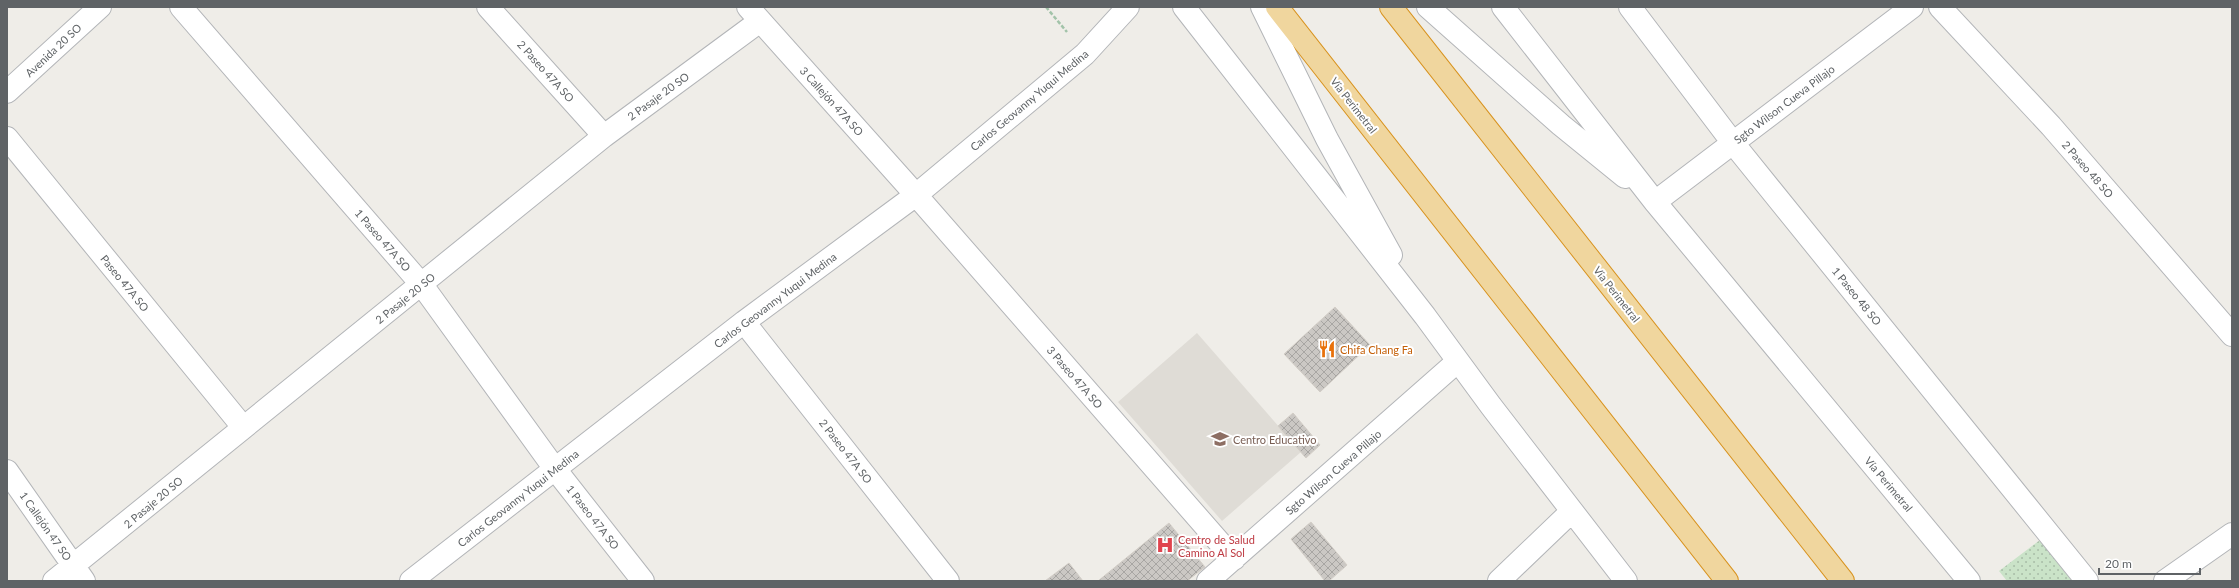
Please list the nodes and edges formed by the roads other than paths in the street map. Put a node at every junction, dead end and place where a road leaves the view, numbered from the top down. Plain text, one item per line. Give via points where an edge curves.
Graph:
1 (100, 7) edge
2 (180, 7) edge
3 (488, 7) edge
4 (1128, 7) edge
5 (1184, 7) edge
6 (1262, 7) edge
7 (1277, 7) edge
8 (1391, 7) edge
9 (1428, 7) edge
10 (1503, 7) edge
11 (1630, 7) edge
12 (1912, 7) edge
13 (1940, 7) edge
14 (754, 14) edge
15 (7, 92) edge
16 (604, 136) junction
17 (7, 138) edge
18 (1733, 143) junction
19 (916, 195) junction
20 (1655, 202) junction
21 (422, 285) junction
22 (1425, 316) junction
23 (744, 322) junction
24 (2232, 335) edge
25 (1458, 361) junction
26 (243, 427) junction
27 (555, 469) junction
28 (7, 471) edge
29 (1572, 512) junction
30 (2232, 534) edge
31 (1234, 559) junction
32 (79, 574) edge
33 (54, 581) edge
34 (411, 581) edge
35 (643, 581) edge
36 (948, 581) edge
37 (1208, 581) edge
38 (1500, 581) edge
39 (1626, 581) edge
40 (1727, 581) edge
41 (1843, 581) edge
42 (1969, 581) edge
43 (2087, 581) edge
44 (2165, 581) edge

1 - 15 street, Avenida 20 SO
2 - 21 street, 1 Paseo 47A SO
3 - 16 street, 2 Paseo 47A SO
4 - 19 street, Carlos Geovanny Yuqui Medina via 1085,54
5 - 22 street
6 - 22 street via 1327,139
7 - 40 highway, Vía Perimetral
8 - 41 highway, Vía Perimetral
9 - 20 street, Vía Perimetral via 1561,125
10 - 20 street, Vía Perimetral
11 - 18 street, 1 Paseo 48 SO
12 - 18 street, Sgto Wilson Cueva Pillajo
13 - 24 street, 2 Paseo 48 SO via 2051,126
14 - 16 street, 2 Pasaje 20 SO
14 - 19 street, 3 Callejón 47A SO
16 - 21 street, 2 Pasaje 20 SO
17 - 26 street, Paseo 47A SO
18 - 20 street, Sgto Wilson Cueva Pillajo
18 - 43 street, 1 Paseo 48 SO
19 - 23 street, Carlos Geovanny Yuqui Medina
19 - 31 street, 3 Paseo 47A SO
20 - 42 street, Vía Perimetral
21 - 26 street, 2 Pasaje 20 SO
21 - 27 street, 1 Paseo 47A SO
22 - 25 street
23 - 27 street, Carlos Geovanny Yuqui Medina
23 - 36 street, 2 Paseo 47A SO
25 - 29 street
25 - 31 street, Sgto Wilson Cueva Pillajo
26 - 32 street, 2 Pasaje 20 SO
27 - 34 street, Carlos Geovanny Yuqui Medina
27 - 35 street, 1 Paseo 47A SO
28 - 32 street, 1 Callejón 47 SO
29 - 38 street
29 - 39 street
30 - 44 street
31 - 37 street, Sgto Wilson Cueva Pillajo
32 - 33 street, 2 Pasaje 20 SO

